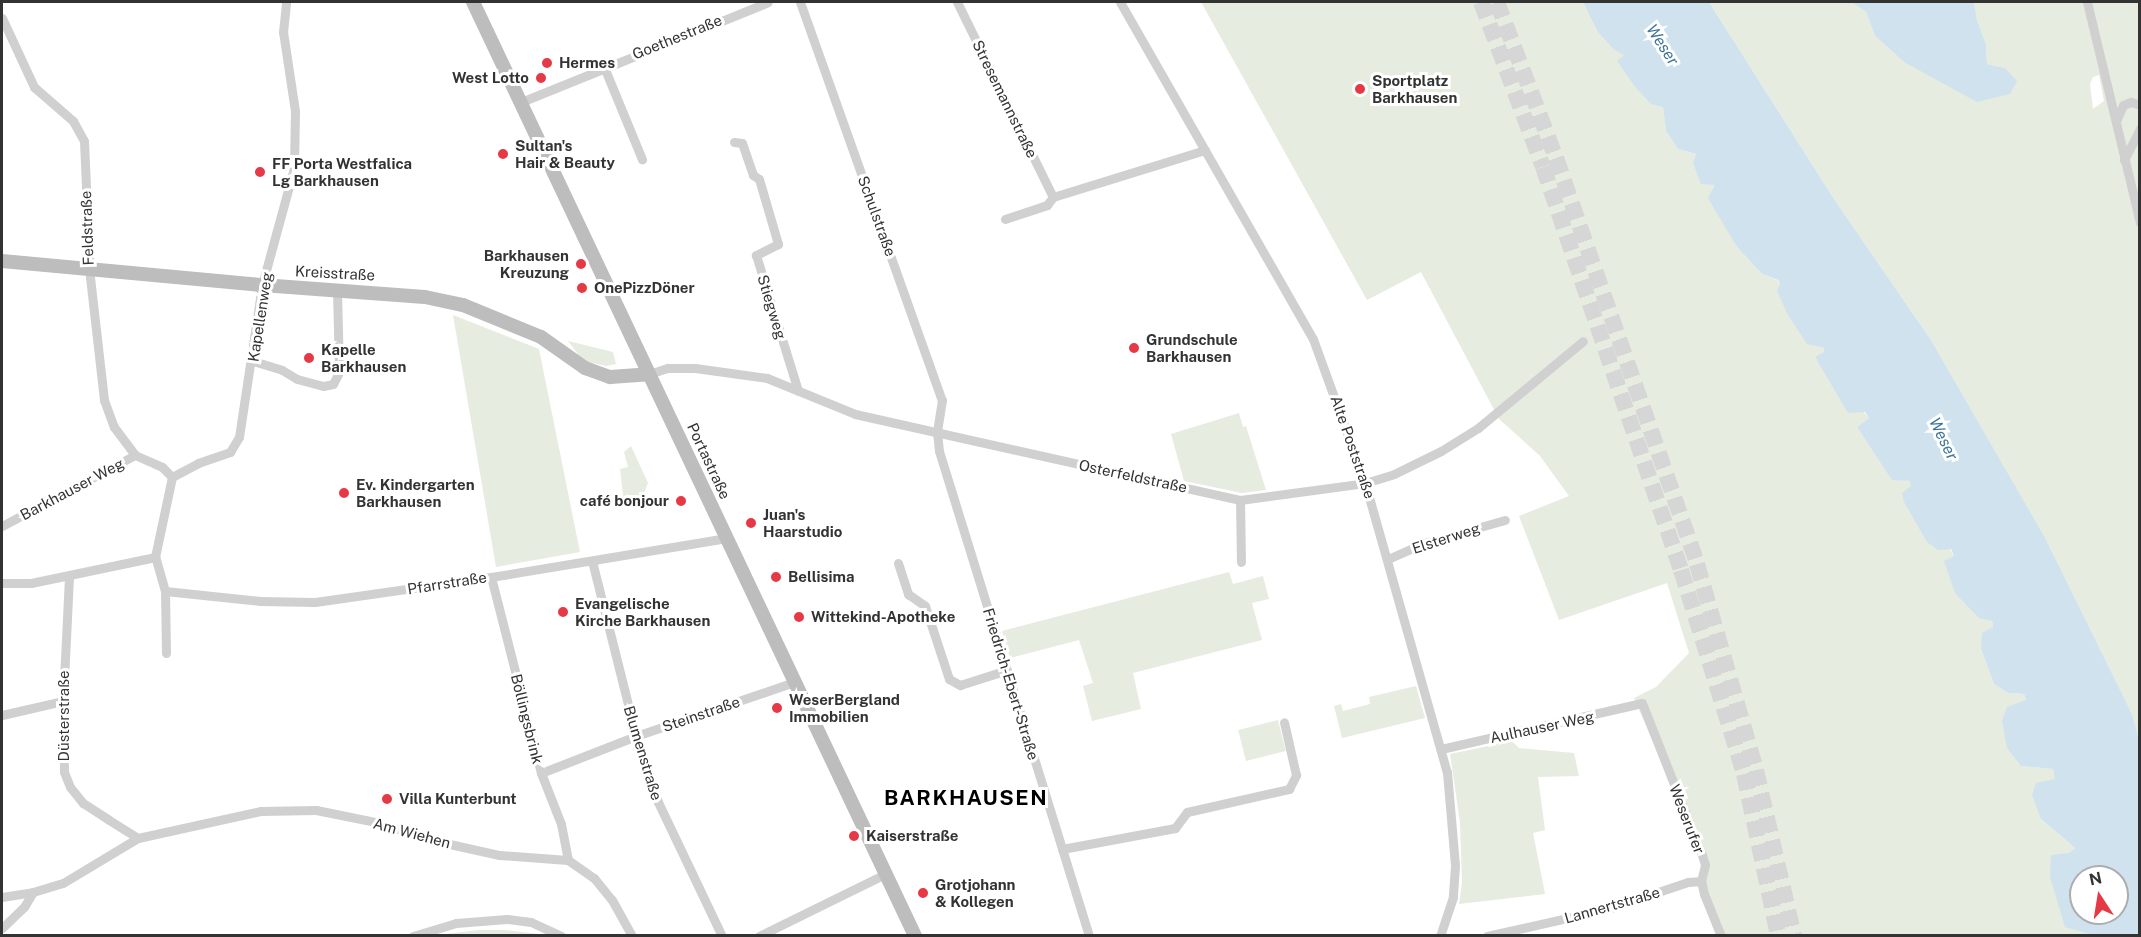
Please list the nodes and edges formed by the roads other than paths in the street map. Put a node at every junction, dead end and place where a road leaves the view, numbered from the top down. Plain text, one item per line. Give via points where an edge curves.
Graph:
1 (286, 2) edge
2 (473, 2) edge
3 (768, 2) edge
4 (800, 2) edge
5 (957, 2) edge
6 (1120, 2) edge
7 (2087, 2) edge
8 (2, 18) edge
9 (604, 67) junction
10 (521, 102) junction
11 (2139, 105) edge
12 (2115, 123) junction
13 (2139, 128) edge
14 (734, 142) dead end
15 (1205, 150) junction
16 (642, 159) dead end
17 (2124, 159) junction
18 (1053, 196) junction
19 (1005, 219) dead end
20 (2139, 223) edge
21 (2, 261) edge
22 (89, 269) junction
23 (262, 285) junction
24 (337, 290) junction
25 (1583, 340) dead end
26 (253, 361) junction
27 (649, 374) junction
28 (798, 391) junction
29 (937, 432) junction
30 (135, 455) junction
31 (172, 477) junction
32 (1365, 483) junction
33 (1240, 500) junction
34 (1505, 520) dead end
35 (2, 526) edge
36 (728, 537) junction
37 (155, 557) junction
38 (1388, 559) junction
39 (591, 561) junction
40 (1241, 562) dead end
41 (898, 563) dead end
42 (69, 576) junction
43 (491, 577) junction
44 (2, 583) edge
45 (165, 591) junction
46 (166, 653) dead end
47 (1007, 670) junction
48 (795, 682) junction
49 (63, 701) junction
50 (1642, 703) joint
51 (2, 715) edge
52 (1284, 722) dead end
53 (636, 736) junction
54 (1441, 749) junction
55 (541, 773) junction
56 (138, 838) junction
57 (1062, 849) junction
58 (568, 860) junction
59 (885, 874) junction
60 (1701, 881) junction
61 (33, 892) junction
62 (2, 897) edge
63 (1541, 924) junction
64 (2, 927) edge
65 (412, 936) edge
66 (561, 936) edge
67 (632, 936) edge
68 (722, 936) edge
69 (759, 936) edge
70 (915, 936) edge
71 (1089, 936) edge
72 (1440, 936) edge
73 (1487, 936) edge
74 (1545, 936) edge
75 (1721, 936) edge

1 - 23 street, Kapellenweg via 283,32 294,111 294,168
2 - 10 main road, Portastraße
3 - 9 street, Goethestraße
4 - 29 street, Schulstraße via 942,400
5 - 18 street, Stresemannstraße
6 - 15 street, Alte Poststraße
7 - 12 street
8 - 22 street, Feldstraße via 34,87 73,121 84,141
9 - 10 street, Goethestraße
9 - 16 street
10 - 27 main road, Portastraße
11 - 12 street via 2123,105
12 - 17 street
13 - 17 street
14 - 28 street, Stiegweg via 742,143 753,175 759,179 778,243 756,255
15 - 18 street
15 - 32 street, Alte Poststraße via 1313,339
17 - 20 street
18 - 19 street via 1047,206
21 - 22 main road, Kreisstraße
22 - 23 main road, Kreisstraße
22 - 30 street, Feldstraße via 104,400 114,427
23 - 24 main road, Kreisstraße
23 - 26 street, Kapellenweg
24 - 26 street via 339,372 333,384 323,386 297,379
24 - 27 main road, Kreisstraße via 425,297 463,305 541,337 585,368 610,377
25 - 32 street, Osterfeldstraße via 1478,428 1394,474
26 - 31 street, Kapellenweg via 236,445 230,452
27 - 28 street, Osterfeldstraße via 668,368 695,368 767,378
27 - 36 main road, Portastraße
28 - 29 street, Osterfeldstraße via 855,414
29 - 33 street, Osterfeldstraße
29 - 47 street, Friedrich-Ebert-Straße via 939,451
30 - 31 street, Barkhauser Weg via 162,467
30 - 35 street, Barkhauser Weg
31 - 37 street
32 - 33 street, Osterfeldstraße
32 - 38 street, Alte Poststraße
33 - 40 street
34 - 38 street, Elsterweg via 1424,543
36 - 39 street, Pfarrstraße
36 - 48 main road, Portastraße
37 - 42 street
37 - 45 street
38 - 54 street, Alte Poststraße
39 - 43 street, Pfarrstraße
39 - 53 street, Blumenstraße
41 - 47 street via 908,594 925,606 949,679 960,685
42 - 44 street via 31,583
42 - 49 street, Düsterstraße
43 - 45 street, Pfarrstraße via 315,602 260,601
43 - 55 street, Böllingsbrink
45 - 46 street
47 - 57 street, Friedrich-Ebert-Straße
48 - 53 street, Steinstraße
48 - 59 main road, Portastraße
49 - 51 street
49 - 56 street, Düsterstraße via 62,758 70,787 83,802
50 - 54 street, Aulhauser Weg
50 - 60 street, Weserufer via 1702,855 1705,865
52 - 57 street via 1296,775 1289,789 1187,812 1175,828
53 - 55 street, Steinstraße
53 - 68 street, Blumenstraße via 658,802
54 - 72 street, Alte Poststraße via 1451,798 1455,866 1453,897
55 - 58 street, Böllingsbrink via 561,824
56 - 58 street, Am Wiehen via 261,811 316,810 500,855
56 - 61 street via 63,883
57 - 71 street, Friedrich-Ebert-Straße
58 - 67 street via 594,878
59 - 69 street
59 - 70 main road, Portastraße
60 - 63 street, Lannertstraße
60 - 75 street, Weserufer
61 - 62 street
61 - 64 street via 24,907
63 - 73 street, Lannertstraße
63 - 74 street
65 - 66 street via 456,923 499,919 531,922

